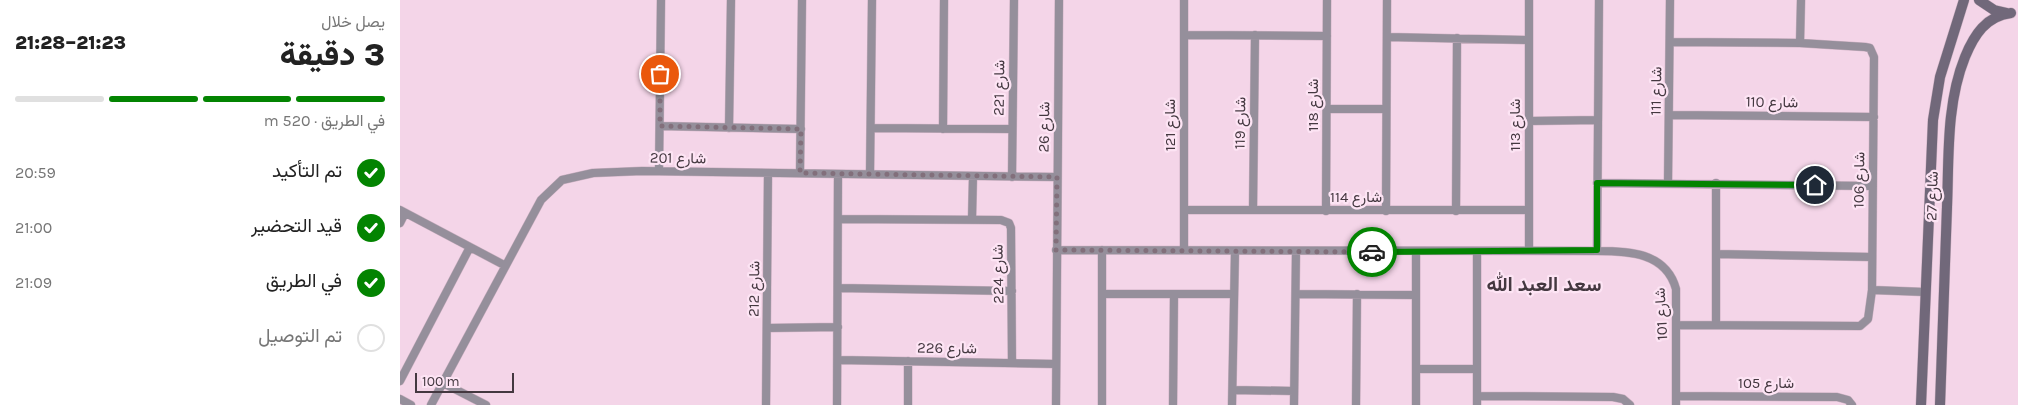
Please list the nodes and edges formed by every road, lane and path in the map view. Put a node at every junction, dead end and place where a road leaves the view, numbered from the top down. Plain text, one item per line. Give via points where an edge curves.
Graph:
1 (661, 0) edge
2 (731, 0) edge
3 (802, 0) edge
4 (872, 0) edge
5 (944, 0) edge
6 (1014, 0) edge
7 (1059, 0) edge
8 (1184, 0) edge
9 (1327, 0) edge
10 (1387, 0) edge
11 (1529, 0) edge
12 (1599, 0) edge
13 (1670, 0) edge
14 (1801, 0) edge
15 (1964, 0) edge
16 (1979, 0) edge
17 (2015, 13) edge
18 (1184, 35) junction
19 (1255, 35) junction
20 (1327, 36) junction
21 (1387, 37) junction
22 (1457, 38) junction
23 (1528, 40) junction
24 (1670, 42) junction
25 (1800, 43) junction
26 (1327, 109) junction
27 (1386, 109) junction
28 (1670, 115) junction
29 (1874, 117) junction
30 (1598, 120) junction
31 (1528, 121) junction
32 (660, 126) junction
33 (729, 128) junction
34 (871, 128) junction
35 (801, 129) junction
36 (943, 129) junction
37 (1012, 129) junction
38 (659, 171) junction
39 (768, 173) junction
40 (800, 173) junction
41 (838, 174) junction
42 (870, 174) junction
43 (973, 176) junction
44 (1012, 176) junction
45 (1057, 177) junction
46 (1597, 183) junction
47 (1668, 183) junction
48 (1716, 183) junction
49 (1873, 186) junction
50 (1184, 210) junction
51 (1252, 210) junction
52 (1529, 210) junction
53 (1326, 211) junction
54 (1386, 211) junction
55 (1456, 211) junction
56 (403, 212) edge
57 (838, 219) junction
58 (972, 219) junction
59 (400, 223) edge
60 (470, 247) junction
61 (1056, 250) junction
62 (1102, 250) junction
63 (1184, 250) junction
64 (1597, 250) junction
65 (1234, 251) junction
66 (1296, 251) junction
67 (1529, 251) junction
68 (1416, 252) junction
69 (1477, 252) junction
70 (1716, 254) junction
71 (1872, 257) junction
72 (504, 266) junction
73 (838, 288) junction
74 (1872, 290) junction
75 (1012, 291) junction
76 (1924, 292) junction
77 (1102, 294) junction
78 (1174, 294) junction
79 (1234, 294) junction
80 (1296, 294) junction
81 (1357, 294) junction
82 (1416, 295) junction
83 (1677, 325) junction
84 (1716, 325) junction
85 (838, 327) junction
86 (767, 328) junction
87 (838, 360) junction
88 (908, 361) junction
89 (1012, 364) junction
90 (1056, 364) junction
91 (1416, 369) junction
92 (1477, 369) junction
93 (400, 381) edge
94 (442, 383) junction
95 (1232, 390) junction
96 (1294, 391) junction
97 (1477, 396) junction
98 (400, 399) edge
99 (1676, 401) edge
100 (1716, 401) edge
101 (411, 405) edge
102 (431, 405) edge
103 (486, 405) edge
104 (766, 405) edge
105 (837, 405) edge
106 (908, 405) edge
107 (1056, 405) edge
108 (1102, 405) edge
109 (1173, 405) edge
110 (1232, 405) edge
111 (1294, 405) edge
112 (1356, 405) edge
113 (1416, 405) edge
114 (1477, 405) edge
115 (1630, 405) edge
116 (1852, 405) edge
117 (1920, 405) edge
118 (1940, 405) edge

1 - 32 street
2 - 33 street
3 - 35 street
4 - 34 street
5 - 36 street
6 - 37 street, شارع 221
7 - 45 street, شارع 26
8 - 18 street, شارع 121
9 - 20 street, شارع 118
10 - 21 street
11 - 23 street, شارع 113
12 - 30 street
13 - 24 street, شارع 111
14 - 25 street
15 - 76 main road, شارع 27 via 1936,96
16 - 17 main road via 1994,10
17 - 118 main road, شارع 27 via 1992,18 1978,32 1965,57 1954,97
18 - 19 street
18 - 50 street, شارع 121
19 - 20 street
19 - 51 street, شارع 119
20 - 26 street, شارع 118
21 - 22 street
21 - 27 street
22 - 23 street
22 - 55 street
23 - 31 street, شارع 113
24 - 25 street, شارع 106
24 - 28 street, شارع 111
25 - 29 street, شارع 106 via 1870,48 1874,57
26 - 27 street
26 - 53 street, شارع 118
27 - 54 street
28 - 29 street, شارع 110
28 - 47 street, شارع 111
29 - 49 street, شارع 106
30 - 31 street
30 - 46 street
31 - 52 street, شارع 113
32 - 33 street
32 - 38 street
33 - 35 street
34 - 36 street
34 - 42 street
35 - 40 street
36 - 37 street
37 - 44 street, شارع 221
38 - 39 street, شارع 201
38 - 72 street, شارع 201 via 592,173 562,180 541,200
39 - 40 street, شارع 201
39 - 86 street, شارع 212
40 - 41 street, شارع 201
41 - 42 street, شارع 201
41 - 57 street
42 - 43 street, شارع 201
43 - 44 street, شارع 201
43 - 58 street
44 - 45 street, شارع 201
45 - 61 street, شارع 26
46 - 47 street
46 - 64 street
47 - 48 street
48 - 49 street
48 - 70 street
49 - 71 street, شارع 106
50 - 51 street, شارع 114
50 - 63 street, شارع 121
51 - 53 street, شارع 114
52 - 55 street, شارع 114
52 - 67 street, شارع 113
53 - 54 street, شارع 114
54 - 55 street, شارع 114
56 - 59 street
56 - 60 street
57 - 58 street, شارع 224
57 - 73 street
58 - 75 street, شارع 224 via 1009,223
60 - 72 street
60 - 93 street
61 - 62 street, شارع 101
61 - 90 street, شارع 26
62 - 63 street, شارع 101
62 - 77 street
63 - 65 street, شارع 101
64 - 67 street, شارع 101
64 - 83 street, شارع 101 via 1641,254 1663,266 1676,289
65 - 66 street, شارع 101
65 - 79 street
66 - 68 street, شارع 101
66 - 80 street
67 - 69 street, شارع 101
68 - 69 street, شارع 101
68 - 82 street
69 - 92 street
70 - 71 street
70 - 84 street
71 - 74 street, شارع 106
72 - 94 street, شارع 201
73 - 75 street
73 - 85 street
74 - 76 street
74 - 84 street, شارع 106 via 1868,319 1860,326
75 - 89 street, شارع 224
76 - 117 main road, شارع 27
77 - 78 street
77 - 108 street
78 - 79 street
78 - 109 street
79 - 95 street
80 - 81 street
80 - 96 street
81 - 82 street
81 - 112 street
82 - 91 street
83 - 84 street, شارع 106
83 - 99 street, شارع 101
85 - 86 street
85 - 87 street
86 - 104 street, شارع 212
87 - 88 street, شارع 226
87 - 105 street
88 - 89 street, شارع 226
88 - 106 street
89 - 90 street, شارع 226
90 - 107 street, شارع 26
91 - 92 street
91 - 113 street
92 - 97 street
94 - 102 street, شارع 201
94 - 103 street
95 - 96 street
95 - 110 street
96 - 111 street
97 - 114 street
97 - 115 street via 1613,397
98 - 101 street
99 - 100 street, شارع 105
100 - 116 street, شارع 105 via 1838,397

